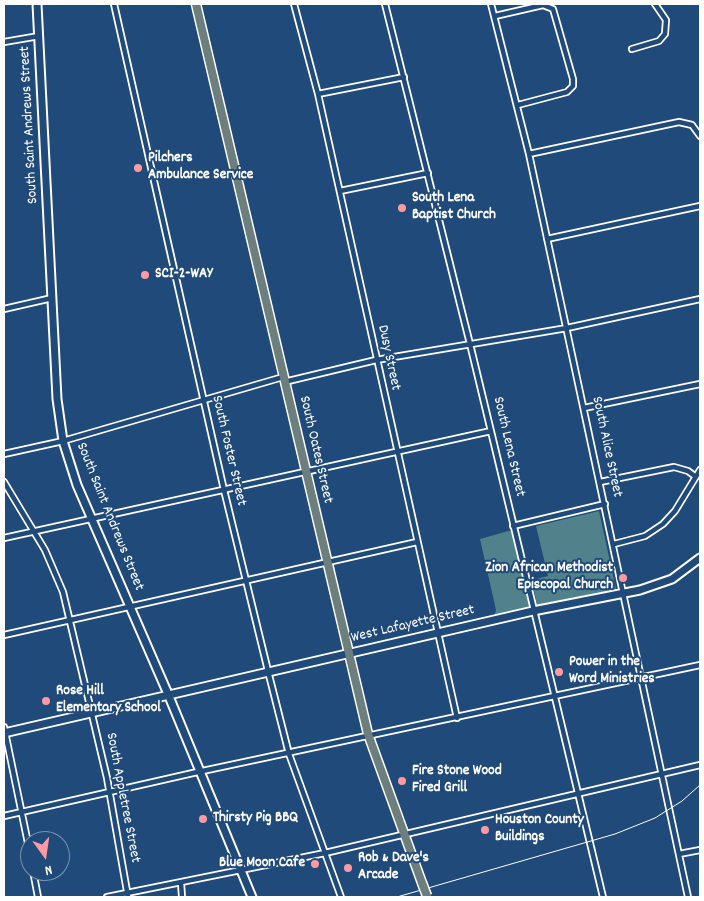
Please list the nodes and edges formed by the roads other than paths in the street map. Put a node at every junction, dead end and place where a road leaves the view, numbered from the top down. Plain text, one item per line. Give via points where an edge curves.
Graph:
1 (37, 4) edge
2 (114, 4) edge
3 (196, 4) edge
4 (294, 4) edge
5 (385, 4) edge
6 (491, 4) edge
7 (655, 4) edge
8 (495, 16) junction
9 (39, 36) junction
10 (4, 42) edge
11 (632, 49) dead end
12 (404, 76) junction
13 (318, 94) junction
14 (518, 105) junction
15 (700, 136) edge
16 (529, 154) junction
17 (428, 173) junction
18 (340, 191) junction
19 (700, 206) edge
20 (547, 238) junction
21 (52, 298) junction
22 (700, 299) edge
23 (4, 309) edge
24 (567, 328) junction
25 (470, 344) junction
26 (376, 360) junction
27 (284, 379) junction
28 (700, 384) edge
29 (204, 400) junction
30 (584, 408) junction
31 (491, 431) junction
32 (63, 441) junction
33 (397, 452) junction
34 (4, 454) edge
35 (700, 470) edge
36 (306, 472) junction
37 (696, 477) junction
38 (4, 482) edge
39 (600, 482) junction
40 (224, 490) junction
41 (605, 504) junction
42 (93, 520) junction
43 (513, 526) junction
44 (34, 532) junction
45 (4, 538) edge
46 (417, 542) junction
47 (614, 544) junction
48 (700, 558) edge
49 (327, 562) junction
50 (246, 581) junction
51 (624, 594) junction
52 (130, 606) junction
53 (533, 611) junction
54 (70, 620) junction
55 (438, 633) junction
56 (4, 635) edge
57 (349, 654) junction
58 (700, 666) edge
59 (268, 672) junction
60 (643, 678) junction
61 (168, 694) junction
62 (554, 696) junction
63 (92, 712) junction
64 (457, 718) junction
65 (4, 731) edge
66 (369, 737) junction
67 (289, 754) junction
68 (700, 765) edge
69 (200, 772) junction
70 (662, 774) junction
71 (110, 793) junction
72 (577, 794) junction
73 (22, 812) junction
74 (4, 816) edge
75 (26, 831) edge
76 (404, 833) junction
77 (700, 850) edge
78 (325, 853) junction
79 (678, 854) junction
80 (241, 870) junction
81 (35, 881) edge
82 (181, 883) junction
83 (128, 895) edge
84 (427, 896) edge
85 (38, 897) edge
86 (107, 897) edge
87 (182, 897) edge
88 (252, 897) edge
89 (341, 897) edge
90 (603, 897) edge
91 (688, 897) edge

1 - 9 street, South Saint Andrews Street
2 - 29 street, South Foster Street
3 - 27 main road, South Oates Street
4 - 13 street, Dusy Street
5 - 12 street, South Lena Street
6 - 8 street, South Alice Street
7 - 11 street via 666,20 665,34 654,43
8 - 14 street, South Alice Street
8 - 14 street via 540,6 550,7 556,14 573,79 573,86 567,92
9 - 10 street
9 - 21 street, South Saint Andrews Street
12 - 13 street
12 - 17 street, South Lena Street
13 - 18 street, Dusy Street
14 - 16 street, South Alice Street
15 - 16 street via 692,125 679,122
16 - 20 street, South Alice Street
17 - 18 street
17 - 25 street, South Lena Street
18 - 26 street, Dusy Street
19 - 20 street
20 - 24 street, South Alice Street
21 - 23 street
21 - 32 street, South Saint Andrews Street via 57,398
22 - 24 street
24 - 25 street
24 - 30 street, South Alice Street
25 - 26 street
25 - 31 street, South Lena Street
26 - 27 street
26 - 33 street, Dusy Street
27 - 29 street
27 - 36 main road, South Oates Street
28 - 30 street
29 - 32 street
29 - 40 street, South Foster Street
30 - 39 street, South Alice Street
31 - 33 street
31 - 43 street, South Lena Street
32 - 34 street
32 - 42 street, South Saint Andrews Street
33 - 36 street
33 - 46 street, Dusy Street
35 - 37 street
36 - 40 street
36 - 49 main road, South Oates Street
37 - 39 street via 674,467
37 - 47 street via 675,511 656,530 635,540
38 - 44 street, South Appletree Street
39 - 41 street, South Alice Street
40 - 42 street
40 - 50 street, South Foster Street
41 - 43 street
41 - 47 street, South Alice Street
42 - 44 street
42 - 52 street, South Saint Andrews Street
43 - 53 street, South Lena Street
44 - 45 street
44 - 54 street, South Appletree Street via 57,576
46 - 49 street
46 - 55 street, Dusy Street
47 - 51 street, South Alice Street
48 - 51 street, West Lafayette Street via 667,582
49 - 50 street
49 - 57 main road, South Oates Street
50 - 52 street
50 - 59 street, South Foster Street
51 - 53 street, West Lafayette Street
51 - 60 street, South Alice Street
52 - 54 street
52 - 61 street, South Saint Andrews Street
53 - 55 street, West Lafayette Street
53 - 62 street, South Lena Street
54 - 56 street
54 - 63 street, South Appletree Street
55 - 57 street, West Lafayette Street
55 - 64 street, Dusy Street
57 - 59 street, West Lafayette Street
57 - 66 main road, South Oates Street
58 - 60 street
59 - 61 street, West Lafayette Street
59 - 67 street, South Foster Street
60 - 62 street
60 - 70 street, South Alice Street
61 - 63 street, West Lafayette Street
61 - 69 street, South Saint Andrews Street
62 - 64 street
62 - 72 street, South Lena Street
63 - 65 street, West Lafayette Street
63 - 71 street, South Appletree Street
64 - 66 street
65 - 73 street
66 - 67 street
66 - 76 main road, South Oates Street
67 - 69 street
67 - 78 street, South Foster Street
68 - 70 street
69 - 71 street
69 - 80 street, South Saint Andrews Street
70 - 72 street
70 - 79 street, South Alice Street
71 - 73 street
71 - 83 street, South Appletree Street
72 - 76 street
72 - 90 street, South Lena Street
73 - 74 street
73 - 75 street
76 - 78 street
76 - 84 main road, South Oates Street, bridge
77 - 79 street
78 - 80 street
78 - 89 street, South Foster Street
79 - 91 street, South Alice Street
80 - 82 street
80 - 88 street, South Saint Andrews Street
81 - 85 street
82 - 83 street
82 - 87 street
83 - 86 street

